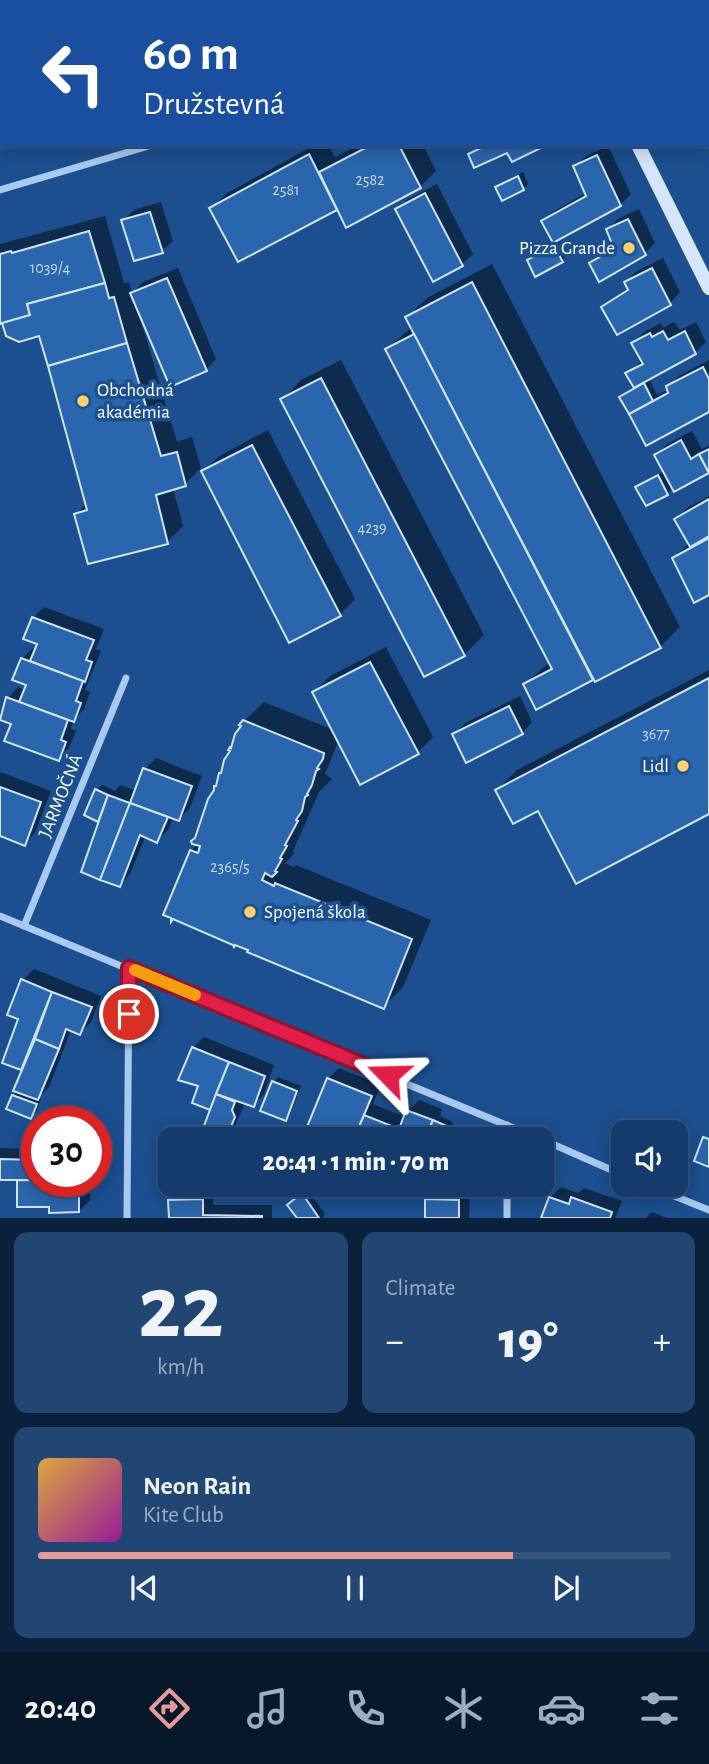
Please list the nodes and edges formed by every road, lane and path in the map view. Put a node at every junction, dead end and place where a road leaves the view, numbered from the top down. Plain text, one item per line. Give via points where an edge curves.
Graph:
1 (145, 147) edge
2 (639, 147) edge
3 (0, 190) edge
4 (709, 288) edge
5 (126, 678) dead end
6 (0, 916) edge
7 (24, 926) junction
8 (129, 968) junction
9 (507, 1125) joint
10 (512, 1127) edge
11 (554, 1145) edge
12 (611, 1170) edge
13 (507, 1197) edge
14 (677, 1197) edge
15 (709, 1210) edge
16 (127, 1218) edge
17 (507, 1218) edge

1 - 3 street
2 - 4 main road
5 - 7 street, JARMOČNÁ
6 - 7 street
7 - 8 street
8 - 9 street
8 - 16 street
9 - 10 street
11 - 12 street
13 - 17 street
14 - 15 street

